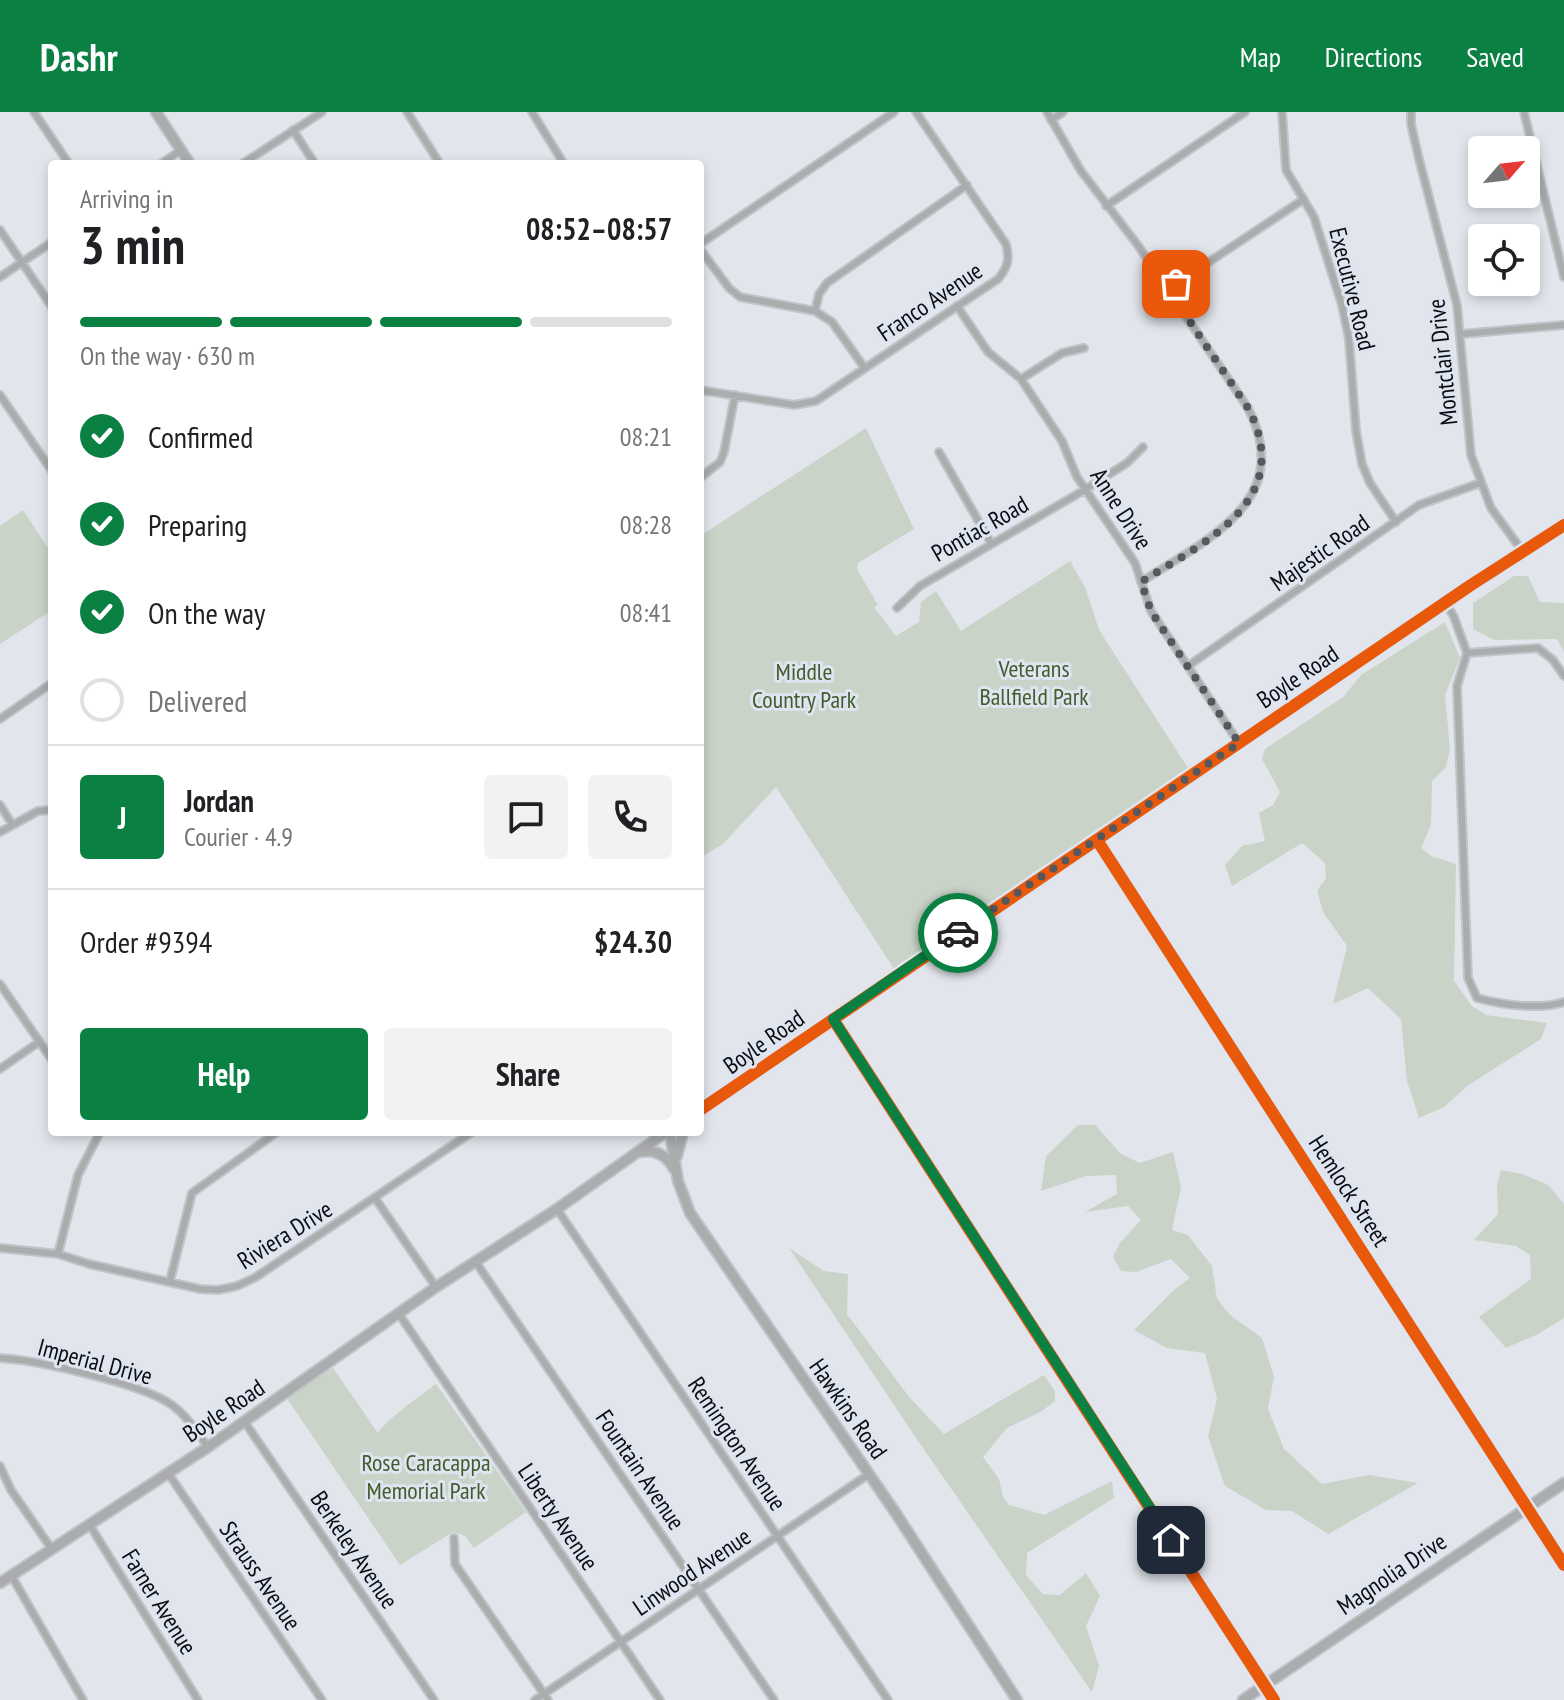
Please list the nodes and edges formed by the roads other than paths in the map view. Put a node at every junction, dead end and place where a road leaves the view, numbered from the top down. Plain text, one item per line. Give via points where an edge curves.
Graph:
1 (34, 112) edge
2 (156, 112) edge
3 (322, 112) edge
4 (407, 112) edge
5 (532, 112) edge
6 (894, 112) edge
7 (916, 112) edge
8 (1047, 112) edge
9 (1063, 112) edge
10 (1245, 112) edge
11 (1282, 112) edge
12 (1411, 112) edge
13 (1524, 112) edge
14 (1051, 120) junction
15 (293, 130) junction
16 (181, 150) junction
17 (66, 160) edge
18 (167, 160) edge
19 (187, 160) edge
20 (248, 160) edge
21 (312, 160) edge
22 (437, 160) edge
23 (562, 160) edge
24 (967, 185) junction
25 (1304, 199) junction
26 (1106, 206) junction
27 (0, 230) edge
28 (704, 244) edge
29 (48, 245) edge
30 (704, 253) edge
31 (22, 263) junction
32 (0, 277) edge
33 (1564, 277) edge
34 (1168, 289) junction
35 (48, 301) edge
36 (957, 306) junction
37 (815, 311) junction
38 (1564, 325) edge
39 (1462, 334) junction
40 (1084, 348) dead end
41 (864, 367) junction
42 (1021, 379) junction
43 (704, 391) edge
44 (0, 395) edge
45 (735, 395) junction
46 (1143, 447) dead end
47 (939, 452) dead end
48 (48, 465) edge
49 (704, 475) edge
50 (1480, 483) junction
51 (1086, 489) junction
52 (1396, 522) junction
53 (1564, 525) edge
54 (991, 543) junction
55 (1523, 552) junction
56 (1141, 582) junction
57 (1446, 603) junction
58 (897, 608) dead end
59 (1467, 653) junction
60 (1188, 666) junction
61 (1564, 676) edge
62 (48, 686) edge
63 (0, 719) edge
64 (1239, 743) junction
65 (0, 805) edge
66 (48, 810) edge
67 (12, 824) junction
68 (0, 832) edge
69 (1097, 840) junction
70 (0, 984) edge
71 (1564, 1002) edge
72 (833, 1019) junction
73 (39, 1042) junction
74 (48, 1054) edge
75 (0, 1069) edge
76 (704, 1107) edge
77 (98, 1136) edge
78 (271, 1136) edge
79 (466, 1136) edge
80 (662, 1136) edge
81 (669, 1136) edge
82 (682, 1136) edge
83 (637, 1152) junction
84 (675, 1171) junction
85 (375, 1198) junction
86 (557, 1209) junction
87 (0, 1248) edge
88 (58, 1254) junction
89 (475, 1261) junction
90 (170, 1281) junction
91 (436, 1287) junction
92 (399, 1314) junction
93 (0, 1358) edge
94 (244, 1421) junction
95 (208, 1447) junction
96 (0, 1466) edge
97 (168, 1473) junction
98 (869, 1474) junction
99 (1564, 1483) edge
100 (1527, 1507) junction
101 (89, 1524) junction
102 (778, 1537) junction
103 (454, 1538) dead end
104 (51, 1548) junction
105 (1564, 1565) edge
106 (11, 1575) junction
107 (0, 1583) edge
108 (699, 1589) junction
109 (620, 1642) junction
110 (1265, 1685) junction
111 (546, 1697) edge
112 (83, 1700) edge
113 (198, 1700) edge
114 (322, 1700) edge
115 (434, 1700) edge
116 (535, 1700) edge
117 (660, 1700) edge
118 (774, 1700) edge
119 (888, 1700) edge
120 (1017, 1700) edge
121 (1243, 1700) edge
122 (1274, 1700) edge

1 - 17 street
2 - 16 street
3 - 15 street
4 - 22 street
5 - 23 street
6 - 28 street
7 - 24 street, Franco Avenue
8 - 14 street
9 - 14 street
10 - 26 street
11 - 25 street, Executive Road via 1286,170
12 - 39 street, Montclair Drive
13 - 33 street
14 - 26 street
15 - 20 street
15 - 21 street
16 - 18 street
16 - 19 street
24 - 36 street, Franco Avenue via 1009,256 998,279
24 - 37 street via 827,283
25 - 34 street
25 - 52 street, Executive Road via 1342,305 1362,464
26 - 34 street
27 - 31 street
29 - 31 street
30 - 37 street via 740,297
31 - 32 street
31 - 35 street
34 - 56 street via 1248,408 1262,453 1254,489 1236,518
36 - 41 street, Franco Avenue
36 - 42 street, Anne Drive via 988,352
37 - 41 street via 838,329
38 - 39 street
39 - 50 street, Montclair Drive via 1471,455
40 - 42 street via 1062,353
41 - 45 street, Franco Avenue via 805,404
42 - 51 street, Anne Drive
43 - 45 street, Franco Avenue
44 - 48 street
45 - 49 street via 724,452
46 - 51 street, Pontiac Road
47 - 54 street
50 - 52 street, Majestic Road via 1419,505
50 - 55 street, Montclair Drive
51 - 54 street, Pontiac Road
51 - 56 street, Anne Drive via 1130,553
52 - 60 street, Majestic Road
53 - 55 street, Boyle Road
54 - 58 street, Pontiac Road via 920,586
55 - 57 street, Boyle Road
56 - 60 street, Anne Drive via 1151,611
57 - 59 street
57 - 64 street, Boyle Road
59 - 61 street via 1538,648
59 - 71 street via 1457,686 1468,978 1477,998 1500,1004
60 - 64 street, Anne Drive
62 - 63 street
64 - 69 street, Boyle Road
65 - 67 street
66 - 67 street
67 - 68 street
69 - 72 street, Boyle Road
69 - 100 street, Hemlock Street
70 - 73 street
72 - 76 street, Boyle Road
72 - 110 street
73 - 74 street
73 - 75 street
77 - 88 street via 78,1175
78 - 90 street via 192,1193
79 - 85 street, Riviera Drive
80 - 83 street, Boyle Road
81 - 84 street, Hawkins Road
82 - 84 street
83 - 84 street via 655,1151
83 - 86 street, Boyle Road
84 - 98 street, Hawkins Road via 690,1213
85 - 90 street, Riviera Drive via 237,1286 209,1289
85 - 91 street
86 - 89 street, Boyle Road
86 - 102 street, Remington Avenue
87 - 88 street, Riviera Drive
88 - 90 street, Riviera Drive
89 - 91 street, Boyle Road
89 - 108 street, Fountain Avenue
91 - 92 street, Boyle Road
92 - 94 street, Boyle Road
92 - 109 street, Liberty Avenue
93 - 95 street, Imperial Drive via 155,1395 189,1420
94 - 95 street, Boyle Road
94 - 115 street, Berkeley Avenue
95 - 97 street, Boyle Road
96 - 104 street
97 - 101 street, Boyle Road
97 - 114 street, Strauss Avenue
98 - 102 street, Linwood Avenue
98 - 120 street, Hawkins Road
99 - 100 street, Magnolia Drive
100 - 105 street, Hemlock Street
100 - 110 street, Magnolia Drive
101 - 104 street, Boyle Road
101 - 113 street, Farner Avenue
102 - 108 street, Linwood Avenue
102 - 119 street, Remington Avenue
103 - 111 street via 455,1564
104 - 106 street, Boyle Road
106 - 107 street, Boyle Road
106 - 112 street
108 - 109 street, Linwood Avenue
108 - 118 street, Fountain Avenue
109 - 111 street, Linwood Avenue
109 - 117 street, Liberty Avenue
110 - 121 street, Magnolia Drive
110 - 122 street
111 - 116 street, Linwood Avenue

